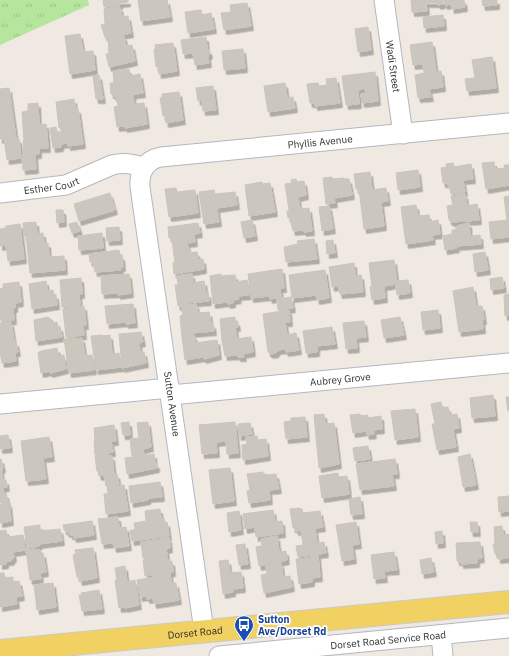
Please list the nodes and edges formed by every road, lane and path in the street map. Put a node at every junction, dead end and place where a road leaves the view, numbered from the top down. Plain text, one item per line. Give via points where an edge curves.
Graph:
1 (384, 0) edge
2 (509, 123) edge
3 (403, 134) junction
4 (142, 172) junction
5 (0, 193) edge
6 (509, 363) edge
7 (170, 391) junction
8 (0, 404) edge
9 (509, 602) edge
10 (509, 628) edge
11 (204, 631) junction
12 (441, 635) junction
13 (0, 650) edge
14 (265, 654) edge
15 (219, 656) edge
16 (443, 656) edge

1 - 3 street, Wadi Street
2 - 3 street, Phyllis Avenue
3 - 4 street, Phyllis Avenue via 161,157 152,160
4 - 5 street, Esther Court via 128,163 119,163 66,185
4 - 7 street, Sutton Avenue via 140,187
6 - 7 street, Aubrey Grove
7 - 8 street, Aubrey Grove
7 - 11 street, Sutton Avenue
9 - 11 main road, Dorset Road
10 - 12 street, Dorset Road Service Road
11 - 13 main road, Dorset Road
12 - 14 street, Dorset Road Service Road
12 - 16 street
14 - 15 street, Dorset Road Service Road

